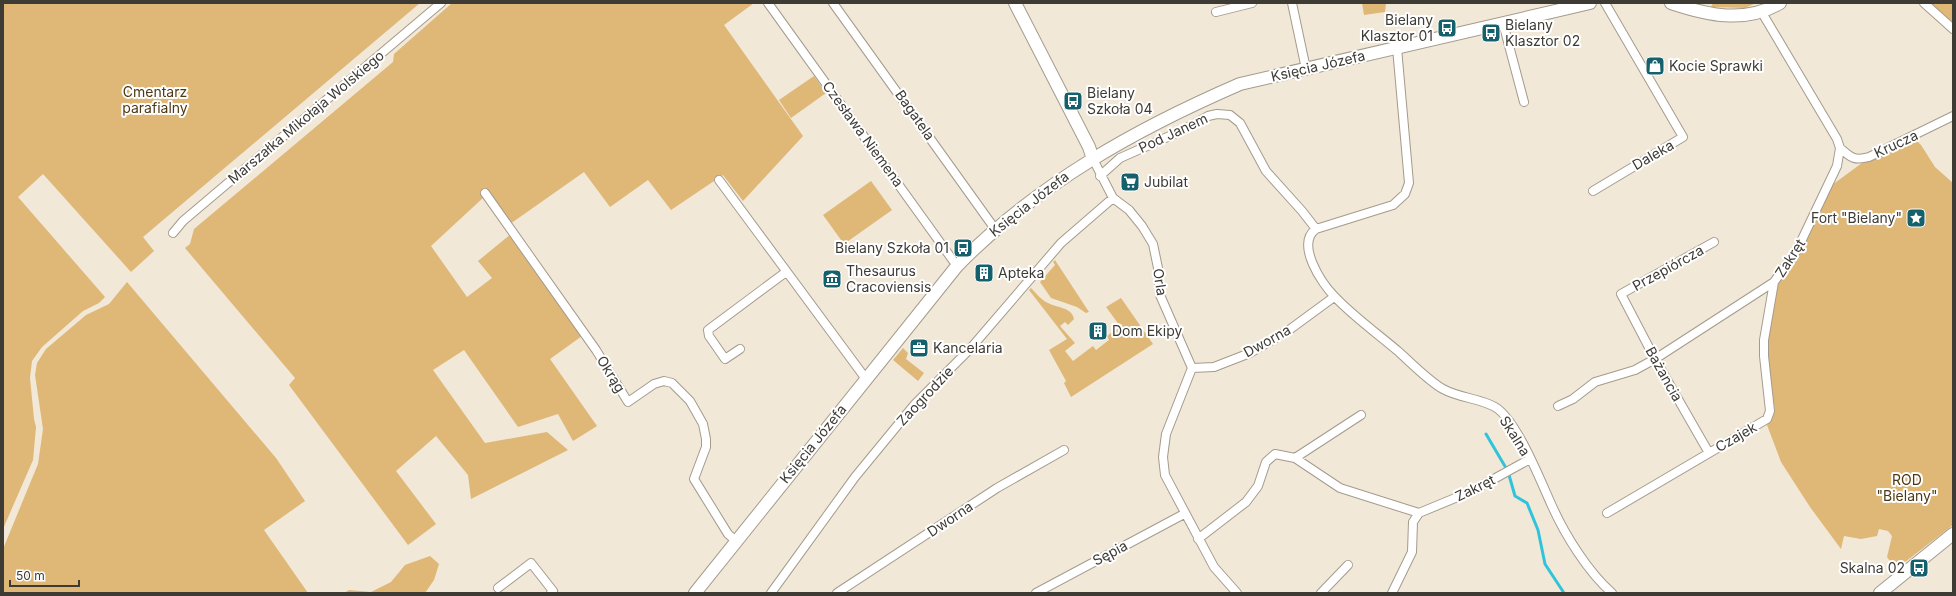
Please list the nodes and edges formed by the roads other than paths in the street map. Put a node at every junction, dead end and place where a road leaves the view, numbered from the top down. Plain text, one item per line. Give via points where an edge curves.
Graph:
1 (441, 3) edge
2 (768, 3) edge
3 (833, 3) edge
4 (1015, 3) edge
5 (1252, 3) edge
6 (1292, 3) edge
7 (1590, 3) edge
8 (1605, 3) edge
9 (1671, 3) edge
10 (1780, 3) edge
11 (1924, 3) edge
12 (1701, 7) edge
13 (1761, 11) junction
14 (1216, 12) dead end
15 (1503, 23) junction
16 (1953, 29) edge
17 (1397, 48) junction
18 (1306, 70) junction
19 (1524, 102) dead end
20 (1953, 116) edge
21 (1840, 148) junction
22 (1093, 159) junction
23 (1100, 176) junction
24 (719, 180) dead end
25 (1593, 191) dead end
26 (485, 193) dead end
27 (1113, 198) junction
28 (995, 229) junction
29 (1316, 229) junction
30 (174, 233) dead end
31 (1714, 242) dead end
32 (957, 266) junction
33 (786, 272) junction
34 (1774, 282) junction
35 (1621, 294) joint
36 (1334, 297) junction
37 (740, 349) dead end
38 (1655, 359) junction
39 (1192, 368) junction
40 (866, 379) junction
41 (1558, 406) dead end
42 (1361, 415) dead end
43 (1064, 450) dead end
44 (1709, 452) junction
45 (1295, 458) junction
46 (1530, 459) junction
47 (1419, 513) junction
48 (1607, 513) dead end
49 (1184, 514) junction
50 (1953, 534) edge
51 (1198, 539) junction
52 (736, 541) junction
53 (1348, 565) dead end
54 (498, 588) dead end
55 (842, 592) edge
56 (551, 593) edge
57 (695, 593) edge
58 (771, 593) edge
59 (1036, 593) edge
60 (1237, 593) edge
61 (1321, 593) edge
62 (1392, 593) edge
63 (1612, 593) edge
64 (1880, 593) edge

1 - 30 street, Marszałka Mikołaja Wolskiego via 194,211
2 - 32 street, Czesława Niemena
3 - 28 street, Bagatela
4 - 22 street, Orla
5 - 14 street
6 - 18 street
7 - 15 street, Księcia Józefa
8 - 25 street, Daleka via 1683,137
9 - 12 street
10 - 13 street
11 - 16 street
12 - 13 street via 1720,16 1739,16
13 - 21 street via 1803,78
15 - 17 street, Księcia Józefa
15 - 19 street
17 - 18 street, Księcia Józefa
17 - 29 street via 1409,183 1404,194 1393,205
18 - 22 street, Księcia Józefa via 1240,84
20 - 21 street, Krucza via 1869,157 1858,160
21 - 34 street, Zakręt via 1837,166 1804,236
22 - 23 street, Orla
22 - 28 street, Księcia Józefa via 1052,184
23 - 27 street, Orla
23 - 29 street, Pod Janem via 1120,158 1208,116 1230,115 1240,123 1266,171
24 - 33 street
26 - 52 street, Okrąg via 596,350 628,402 654,384 664,381 672,383 695,407 703,424 706,447 694,479 728,534
27 - 39 street, Orla via 1129,210 1153,244 1160,295
27 - 58 street, Zaogrodzie via 1061,243 970,348 915,404 855,477
28 - 32 street, Księcia Józefa
29 - 36 street via 1311,232 1308,252 1313,265
31 - 35 street, Przepiórcza
32 - 40 street, Księcia Józefa
33 - 37 street via 708,330 709,336 725,360
33 - 40 street
34 - 38 street, Zakręt
34 - 44 street, Czajek via 1764,340 1770,411 1767,419
35 - 38 street, Bażancia
36 - 39 street, Dworna via 1289,330 1250,353 1214,366
36 - 46 street, Skalna via 1442,389 1495,407 1510,424
38 - 41 street, Zakręt via 1635,370 1595,382 1573,399
38 - 44 street, Bażancia
39 - 49 street via 1166,434 1162,457 1165,475
40 - 52 street, Księcia Józefa
42 - 45 street
43 - 55 street, Dworna via 997,488
44 - 48 street, Czajek
45 - 47 street via 1340,488
45 - 51 street via 1276,454 1266,462 1258,486 1246,502
46 - 47 street, Zakręt via 1472,491
46 - 63 street, Skalna via 1568,535 1594,573
47 - 62 street via 1413,522 1412,552
49 - 51 street
49 - 59 street, Sępia
50 - 64 street
51 - 60 street via 1214,568
52 - 57 street, Księcia Józefa
53 - 61 street
54 - 56 street via 531,563 553,591

